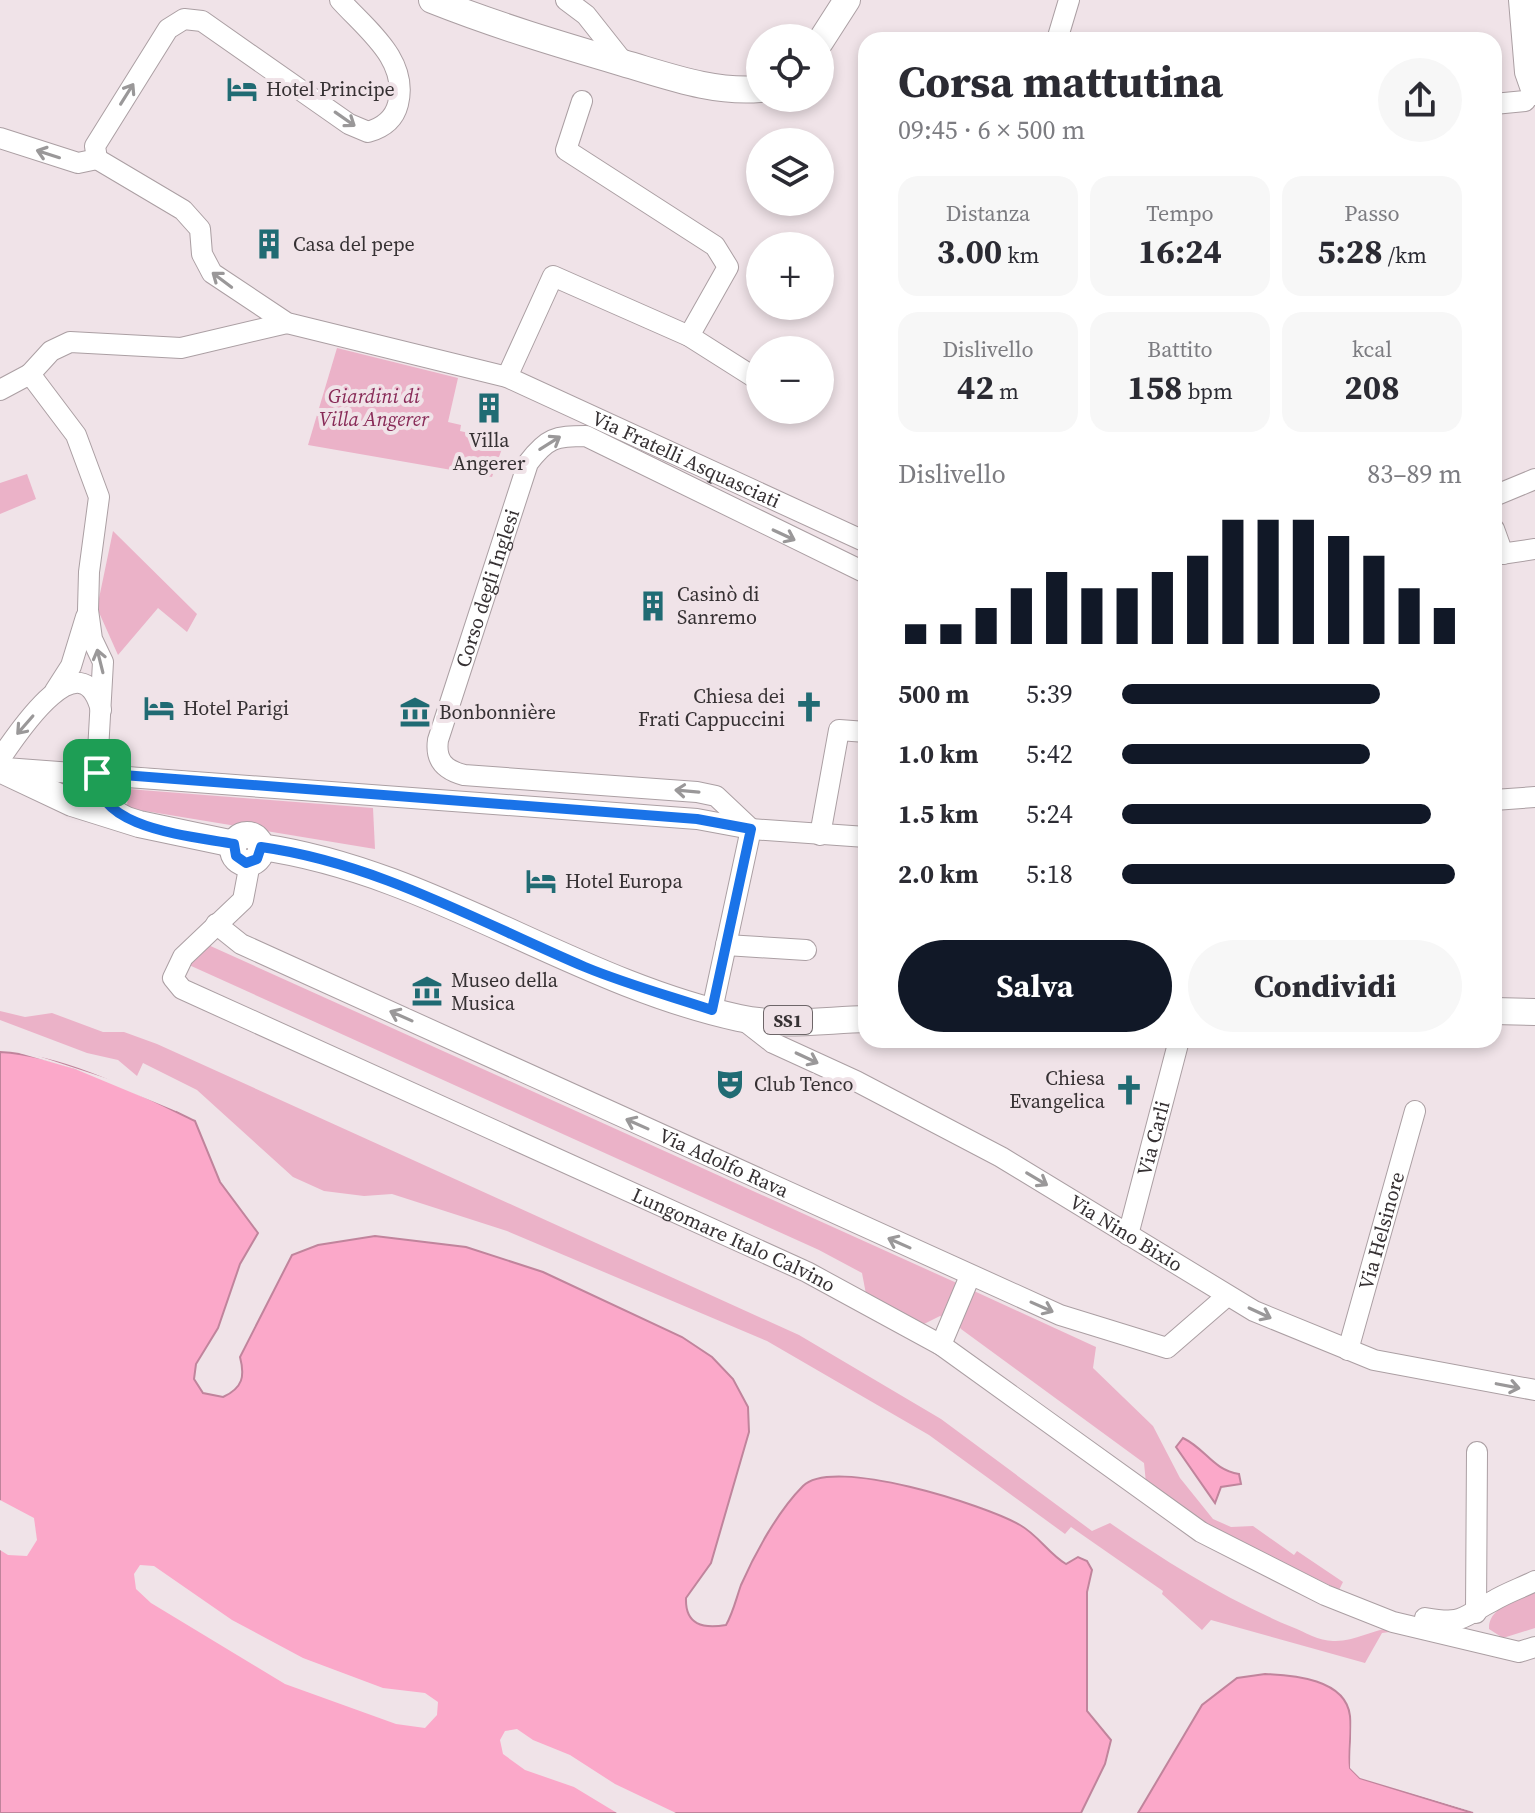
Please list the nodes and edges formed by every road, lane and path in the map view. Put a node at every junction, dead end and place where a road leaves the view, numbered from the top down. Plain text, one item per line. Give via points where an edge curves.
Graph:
1 (340, 0) edge
2 (432, 0) edge
3 (566, 0) edge
4 (847, 0) edge
5 (1069, 0) edge
6 (1522, 0) edge
7 (832, 24) edge
8 (1059, 32) edge
9 (624, 63) junction
10 (746, 90) edge
11 (1530, 97) edge
12 (582, 101) dead end
13 (1502, 102) edge
14 (0, 138) edge
15 (97, 159) junction
16 (287, 323) junction
17 (689, 336) junction
18 (746, 372) edge
19 (30, 374) junction
20 (507, 377) junction
21 (0, 390) edge
22 (1535, 479) edge
23 (1502, 493) edge
24 (858, 538) edge
25 (1535, 549) edge
26 (1502, 553) edge
27 (858, 569) edge
28 (88, 610) junction
29 (54, 694) junction
30 (102, 714) junction
31 (858, 731) edge
32 (0, 759) edge
33 (0, 768) edge
34 (97, 773) junction
35 (1535, 797) edge
36 (1502, 799) edge
37 (139, 824) junction
38 (751, 829) junction
39 (820, 835) junction
40 (858, 837) edge
41 (248, 859) junction
42 (223, 919) junction
43 (726, 945) junction
44 (806, 950) dead end
45 (712, 1010) junction
46 (1502, 1011) edge
47 (1532, 1011) edge
48 (741, 1018) junction
49 (858, 1019) edge
50 (1177, 1048) edge
51 (1415, 1111) dead end
52 (1128, 1235) junction
53 (970, 1276) junction
54 (1227, 1296) junction
55 (941, 1345) junction
56 (1348, 1350) junction
57 (1535, 1390) edge
58 (1477, 1452) dead end
59 (1535, 1581) edge
60 (1483, 1607) junction
61 (1394, 1617) junction
62 (1486, 1644) junction
63 (1535, 1647) edge

15 -> 1 street via 95,146 168,29 184,19 202,21 349,124 368,132 382,128 396,113 400,73 388,52
2 - 9 main road via 505,29
3 - 9 street via 586,15
4 - 7 main road
5 - 8 street
6 - 11 main road
9 - 10 main road via 704,86
11 - 13 street
12 - 17 street via 566,150 715,246 728,267
15 -> 14 street, Via Fratelli Asquasciati via 78,163
16 -> 15 street, Via Fratelli Asquasciati via 212,273 202,254 200,229 183,210
16 - 19 street, Via Fratelli Asquasciati via 181,348 70,342 51,351
16 - 20 street, Via Fratelli Asquasciati
17 - 18 street
17 - 20 street via 553,276
19 - 21 street, Via Fratelli Asquasciati
19 - 28 street via 76,435 99,497
20 - 24 street, Via Fratelli Asquasciati
22 - 23 street
25 - 26 street
38 -> 27 street, Corso degli Inglesi via 716,796 464,775 448,771 440,762 438,740 528,463 559,436 586,436
28 - 29 street via 71,666
30 -> 28 street via 103,662 92,639
29 - 30 street via 72,683 82,684 92,690
29 -> 32 street via 20,728
30 - 34 street
31 - 39 street via 839,730
33 - 34 street
33 - 37 main road via 72,803
34 - 37 street via 96,787 109,807
34 - 38 street via 697,819
35 - 36 street
37 - 41 main road, SS1
38 - 39 street
38 - 43 street
39 - 40 street
41 - 42 street via 243,900
41 - 45 main road, SS1 via 303,853 409,888 589,968
53 -> 42 street, Via Adolfo Rava via 241,944
42 - 55 street, Lungomare Italo Calvino via 178,964 173,978 182,989 807,1272
43 - 44 street
43 - 45 street
45 - 48 main road, SS1
46 - 47 main road
48 - 49 main road, SS1
48 -> 52 street, Via Nino Bixio via 773,1043 1001,1157
50 - 52 street, Via Carli
51 - 56 street, Via Helsinore
52 - 54 street, Via Nino Bixio
53 -> 54 street, Via Adolfo Rava via 1060,1315 1167,1348
53 - 55 street
54 -> 56 street, Via Nino Bixio
55 - 61 street, Lungomare Italo Calvino via 1201,1532 1339,1601
56 -> 57 street, Via Nino Bixio via 1406,1367
58 - 60 street
59 - 60 street
60 - 61 street via 1444,1621
60 - 62 street via 1478,1623
61 - 62 street
62 - 63 street via 1519,1652

